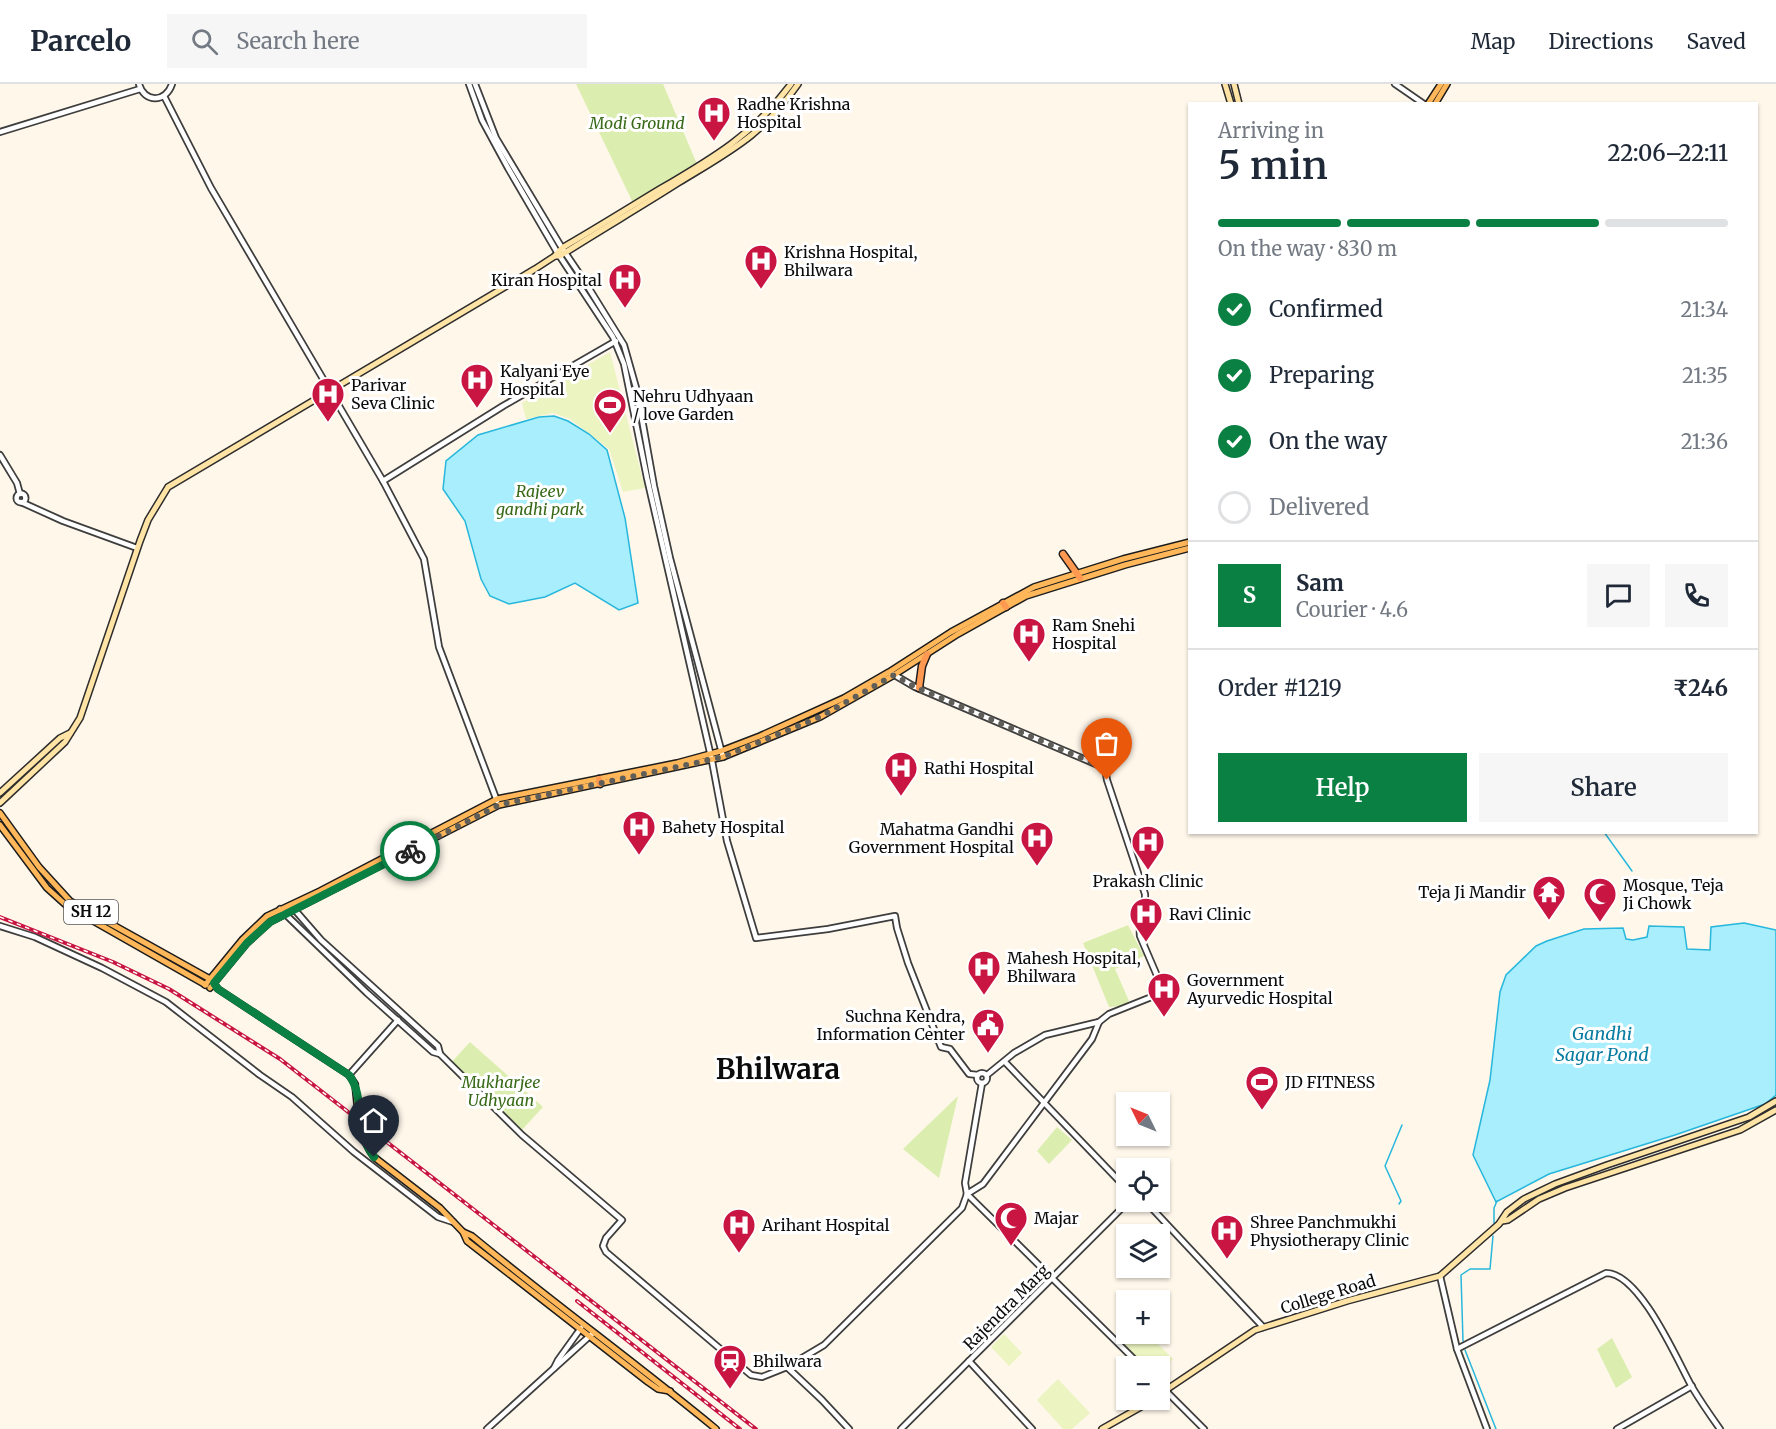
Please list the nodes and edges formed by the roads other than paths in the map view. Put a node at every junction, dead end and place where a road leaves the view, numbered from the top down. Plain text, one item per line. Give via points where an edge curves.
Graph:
1 (172, 84) edge
2 (469, 84) edge
3 (475, 84) edge
4 (791, 84) edge
5 (798, 84) edge
6 (1225, 84) edge
7 (1234, 84) edge
8 (1395, 84) edge
9 (1441, 84) edge
10 (1448, 84) edge
11 (140, 86) edge
12 (164, 96) junction
13 (1230, 102) edge
14 (1238, 102) edge
15 (1423, 102) edge
16 (1428, 102) edge
17 (1436, 102) edge
18 (0, 132) edge
19 (560, 253) junction
20 (618, 340) junction
21 (330, 392) junction
22 (0, 454) edge
23 (383, 481) junction
24 (22, 496) junction
25 (34, 507) junction
26 (1188, 543) edge
27 (137, 548) junction
28 (1188, 548) edge
29 (1063, 554) dead end
30 (1079, 575) junction
31 (1004, 605) junction
32 (927, 654) junction
33 (892, 674) junction
34 (919, 688) junction
35 (71, 732) junction
36 (722, 754) junction
37 (711, 758) junction
38 (0, 793) edge
39 (498, 802) junction
40 (0, 803) edge
41 (0, 813) edge
42 (0, 825) edge
43 (289, 904) junction
44 (280, 909) junction
45 (294, 910) junction
46 (285, 915) junction
47 (0, 926) edge
48 (210, 984) junction
49 (398, 1020) junction
50 (1099, 1022) junction
51 (440, 1054) junction
52 (1005, 1062) junction
53 (349, 1075) junction
54 (987, 1075) junction
55 (978, 1076) junction
56 (982, 1083) junction
57 (1044, 1101) junction
58 (1776, 1101) edge
59 (1776, 1110) edge
60 (1116, 1178) edge
61 (967, 1194) junction
62 (1118, 1212) edge
63 (1155, 1212) edge
64 (1502, 1221) junction
65 (453, 1222) junction
66 (1440, 1276) junction
67 (1051, 1279) junction
68 (581, 1327) junction
69 (1263, 1328) junction
70 (591, 1335) junction
71 (1456, 1349) junction
72 (1131, 1356) edge
73 (969, 1361) junction
74 (787, 1367) junction
75 (554, 1368) junction
76 (1170, 1383) edge
77 (1692, 1386) junction
78 (1170, 1397) edge
79 (1135, 1410) edge
80 (487, 1429) edge
81 (716, 1429) edge
82 (849, 1429) edge
83 (901, 1429) edge
84 (1032, 1429) edge
85 (1102, 1429) edge
86 (1204, 1429) edge
87 (1487, 1429) edge
88 (1617, 1429) edge
89 (1720, 1429) edge

1 - 12 street
2 - 19 street via 482,120
3 - 19 street via 496,138
4 - 19 main road via 753,128 733,143
5 - 19 main road via 784,104 741,145
6 - 13 main road
7 - 14 main road
8 - 15 street
9 - 16 main road
10 - 17 main road
11 - 12 street via 148,97
11 - 18 street
12 - 21 street via 211,188
19 - 20 street
19 - 21 main road
20 - 23 street
20 - 36 street via 628,357 638,395 670,558
20 - 37 street
21 - 23 street
21 - 27 main road via 168,487
22 - 24 street
23 - 39 street via 424,559 439,647
24 - 25 street
24 - 25 street via 16,499
25 - 27 street
26 - 30 main road
27 - 35 main road via 80,718
28 - 30 main road
29 - 30 highway
30 - 31 main road
31 - 32 main road
31 - 33 main road via 951,632
32 - 33 main road
32 - 34 highway
33 - 34 street
33 - 36 main road via 820,717
34 - 50 street via 1105,768 1145,894 1140,936 1164,992
35 - 38 main road
35 - 40 main road
36 - 37 main road
37 - 39 main road
37 - 55 street via 727,841 756,938 895,916 940,1047 950,1049 969,1074
39 - 43 main road
39 - 45 main road
41 - 48 main road, SH 12 via 39,867 70,901
42 - 48 main road, SH 12 via 40,879 66,906
43 - 44 main road
43 - 45 street
44 - 46 street
44 - 48 main road via 257,924
45 - 46 main road
45 - 51 street via 321,940 438,1046
46 - 48 main road via 258,932
46 - 49 street
47 - 65 street via 35,937 166,1002 292,1097 354,1152 438,1217
48 - 53 main road
49 - 51 street
49 - 53 street
50 - 52 street via 1045,1035
50 - 57 street via 1092,1039
51 - 74 street via 522,1135 622,1220 606,1238 606,1252 751,1375 762,1377
52 - 54 street
52 - 57 street
53 - 65 main road, bridge via 355,1084 366,1146 374,1157
54 - 55 street
54 - 56 street
55 - 56 street
56 - 61 street via 965,1183
57 - 60 street
57 - 61 street via 982,1184
58 - 64 main road, College Road via 1749,1117 1556,1184 1524,1199
59 - 64 main road, College Road via 1740,1130 1565,1188
61 - 67 street
61 - 74 street via 962,1208 840,1331
62 - 67 street, Rajendra Marg
63 - 69 street
64 - 66 main road, College Road
65 - 68 main road via 467,1241
66 - 69 main road, College Road
66 - 71 street
67 - 72 street
67 - 73 street, Rajendra Marg
68 - 70 main road
68 - 75 street
69 - 76 main road, College Road
70 - 75 street
70 - 81 main road via 648,1382 670,1391
71 - 77 street via 1612,1273 1626,1282 1650,1310
71 - 87 street
73 - 83 street, Rajendra Marg
73 - 84 street
74 - 82 street
75 - 80 street
77 - 88 street
77 - 89 street
78 - 86 street
79 - 85 main road

